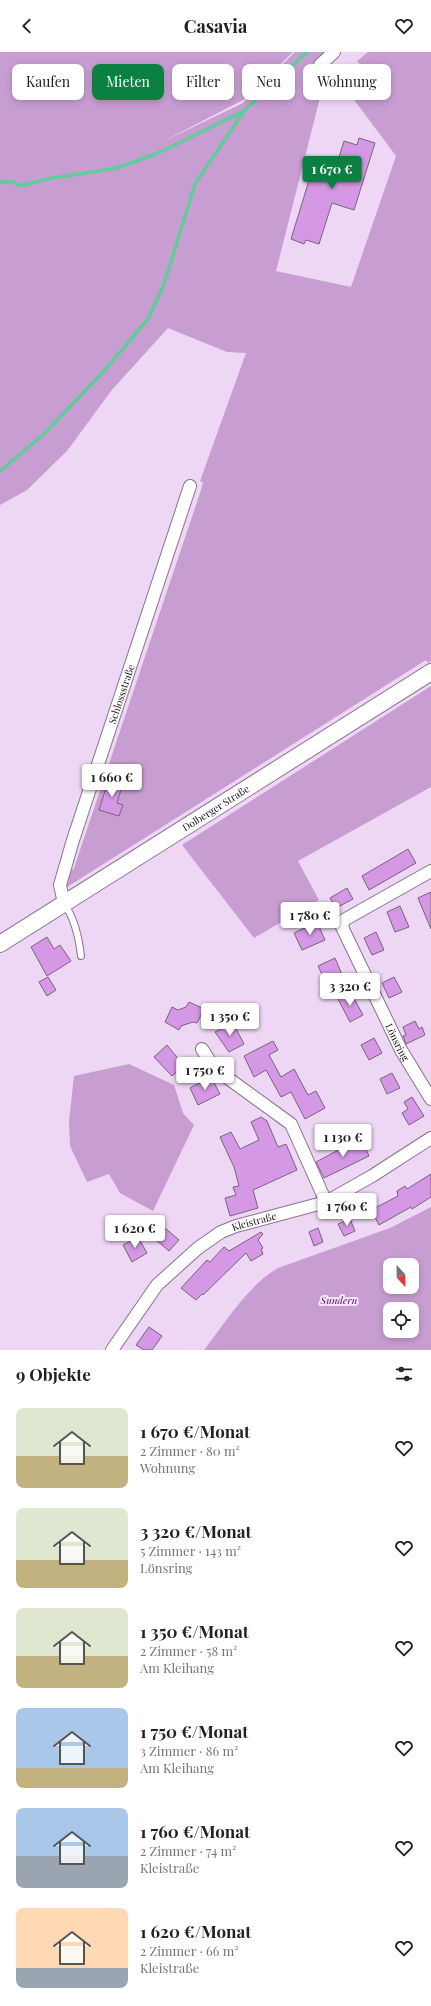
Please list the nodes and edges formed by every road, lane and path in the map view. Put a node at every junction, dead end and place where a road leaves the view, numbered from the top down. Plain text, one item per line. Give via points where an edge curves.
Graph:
1 (334, 52) edge
2 (321, 64) edge
3 (190, 486) dead end
4 (431, 672) edge
5 (431, 871) edge
6 (64, 904) junction
7 (0, 944) edge
8 (81, 956) dead end
9 (202, 1049) dead end
10 (431, 1099) edge
11 (431, 1138) edge
12 (326, 1202) junction
13 (112, 1350) edge

1 - 2 street
3 - 6 street, Schlossstraße via 73,840 60,885
4 - 6 main road, Dolberger Straße
5 - 10 street, Lönsring via 344,920 342,927 401,1050
6 - 7 main road, Dolberger Straße
6 - 8 lane via 72,915
9 - 12 street via 214,1068 290,1124
11 - 12 street, Kleistraße
12 - 13 street, Kleistraße via 221,1232 198,1248 158,1285

